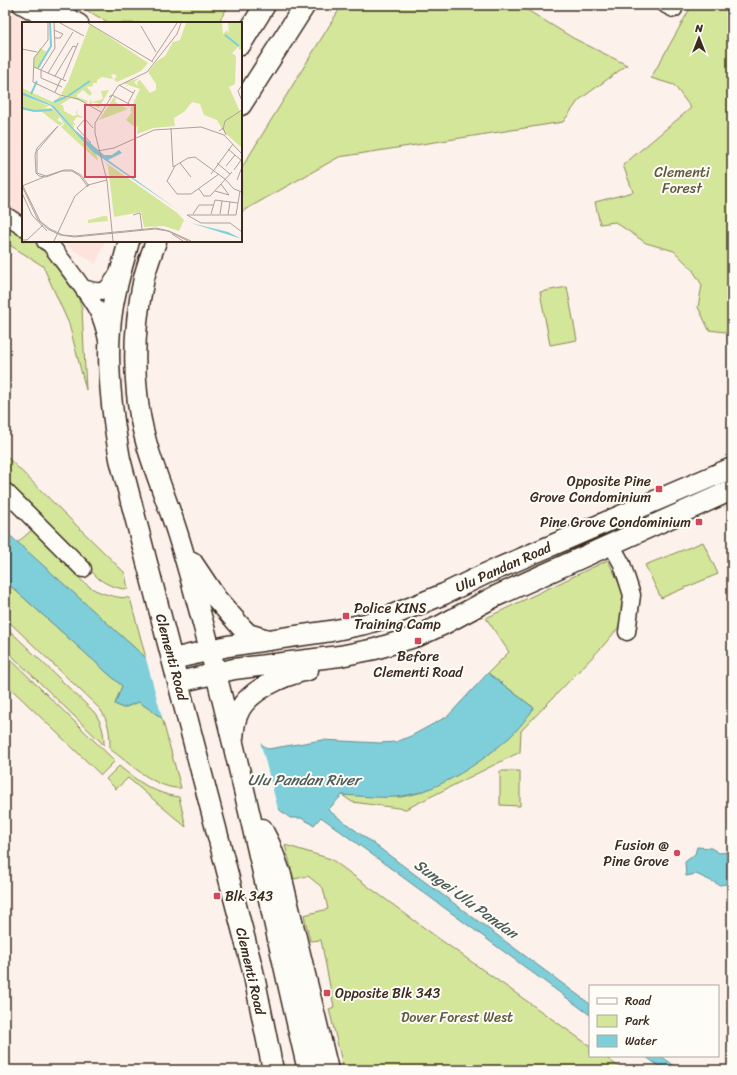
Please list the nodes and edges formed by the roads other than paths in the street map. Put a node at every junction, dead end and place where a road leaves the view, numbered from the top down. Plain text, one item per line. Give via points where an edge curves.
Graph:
1 (21, 5) edge
2 (48, 5) edge
3 (265, 5) edge
4 (305, 5) edge
5 (50, 22) edge
6 (78, 22) edge
7 (242, 42) edge
8 (242, 103) edge
9 (5, 215) edge
10 (22, 226) edge
11 (47, 242) edge
12 (129, 242) edge
13 (156, 242) edge
14 (121, 270) junction
15 (83, 288) junction
16 (109, 347) junction
17 (732, 468) edge
18 (732, 490) edge
19 (5, 491) edge
20 (611, 544) junction
21 (182, 547) junction
22 (83, 569) dead end
23 (444, 594) junction
24 (474, 608) junction
25 (627, 632) dead end
26 (270, 640) junction
27 (210, 650) junction
28 (340, 656) junction
29 (173, 659) junction
30 (215, 673) junction
31 (179, 682) junction
32 (232, 744) junction
33 (246, 801) junction
34 (267, 1043) junction
35 (266, 1070) edge
36 (273, 1070) edge
37 (308, 1070) edge
38 (328, 1070) edge

1 - 5 street
2 - 6 street
3 - 7 main road
4 - 8 main road
9 - 10 street
11 - 15 street
12 - 14 main road, Clementi Road
13 - 21 main road via 145,276 137,316 134,363 141,425 149,456
14 - 15 street via 102,292
14 - 16 main road, Clementi Road via 112,313
15 - 16 street via 103,323
16 - 29 main road, Clementi Road via 114,427 120,459
17 - 23 main road, Ulu Pandan Road
18 - 20 main road, Ulu Pandan Road
19 - 22 street
20 - 24 main road, Ulu Pandan Road
20 - 25 street via 622,564 632,595
21 - 26 main road via 216,598 242,628 248,634
21 - 27 main road
23 - 24 main road via 431,603 427,608 427,615 439,617
23 - 26 main road, Ulu Pandan Road via 365,624
24 - 28 main road, Ulu Pandan Road via 418,636
26 - 27 main road, Ulu Pandan Road
27 - 29 main road, Ulu Pandan Road
27 - 30 main road
28 - 30 main road, Ulu Pandan Road
28 - 32 main road via 276,680 256,693 237,714
29 - 31 main road, Clementi Road
30 - 31 main road, Ulu Pandan Road
30 - 32 main road
31 - 34 main road, Clementi Road via 253,971
32 - 33 main road
33 - 37 main road
33 - 38 main road via 270,845 281,875
34 - 35 main road
34 - 36 main road, Clementi Road

